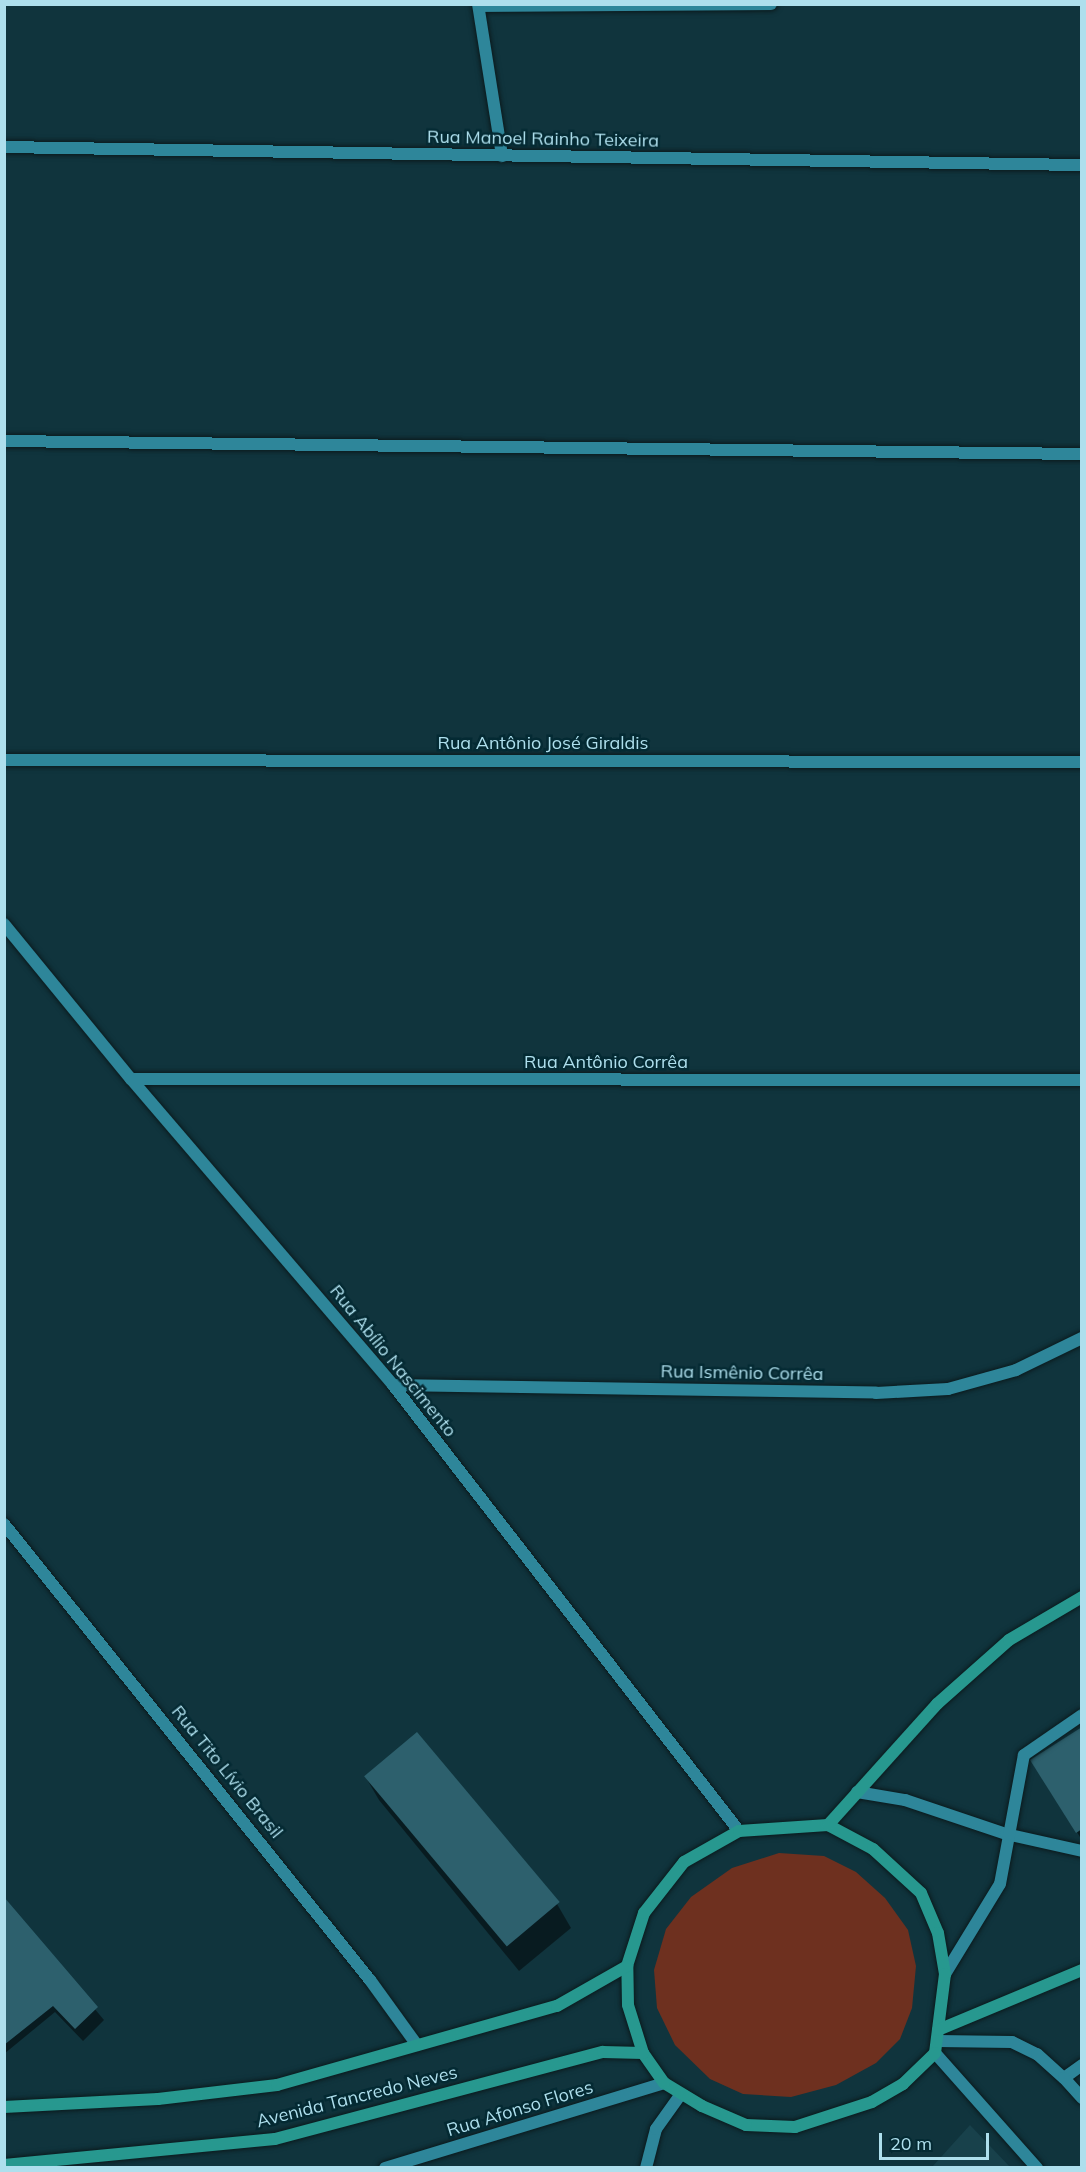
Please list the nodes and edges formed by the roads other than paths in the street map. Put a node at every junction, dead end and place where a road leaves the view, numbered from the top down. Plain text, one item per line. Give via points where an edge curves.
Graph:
1 (771, 4) edge
2 (479, 5) edge
3 (4, 147) edge
4 (502, 156) junction
5 (1082, 165) edge
6 (4, 441) edge
7 (1082, 454) edge
8 (4, 760) edge
9 (1082, 762) edge
10 (4, 924) edge
11 (131, 1079) junction
12 (1082, 1080) edge
13 (1082, 1338) edge
14 (393, 1385) junction
15 (4, 1524) edge
16 (1082, 1597) edge
17 (1082, 1715) edge
18 (857, 1792) junction
19 (828, 1825) junction
20 (739, 1831) junction
21 (1006, 1834) junction
22 (1082, 1851) edge
23 (627, 1966) junction
24 (1082, 1970) edge
25 (945, 1974) junction
26 (936, 2041) junction
27 (417, 2045) junction
28 (643, 2053) junction
29 (1082, 2065) edge
30 (1064, 2078) junction
31 (664, 2084) junction
32 (681, 2094) junction
33 (1082, 2098) edge
34 (4, 2107) edge
35 (4, 2165) edge
36 (385, 2168) edge
37 (646, 2168) edge
38 (1037, 2168) edge

1 - 2 street
2 - 4 street
3 - 4 street, Rua Manoel Rainho Teixeira
4 - 5 street, Rua Manoel Rainho Teixeira
6 - 7 street
8 - 9 street, Rua Antônio José Giraldis
10 - 11 street, Rua Abílio Nascimento
11 - 12 street, Rua Antônio Corrêa
11 - 14 street, Rua Abílio Nascimento
13 - 14 street, Rua Ismênio Corrêa via 1016,1370 948,1389 876,1393
14 - 20 street, Rua Abílio Nascimento
15 - 27 street, Rua Tito Lívio Brasil via 370,1980
16 - 18 street via 1009,1640 937,1704
17 - 21 street via 1024,1755
18 - 19 street
18 - 21 street via 905,1800
19 - 20 street
19 - 25 street via 873,1849 921,1893 938,1933
20 - 23 street via 684,1862 644,1913
21 - 22 street
21 - 25 street via 1000,1884
23 - 27 street, Avenida Tancredo Neves via 557,2006
23 - 28 street via 628,2005
24 - 26 street
25 - 26 street
26 - 30 street via 1012,2042 1037,2054
26 - 32 street via 903,2084 872,2102 795,2127 746,2125
26 - 38 street
27 - 34 street, Avenida Tancredo Neves via 277,2085 158,2099
28 - 31 street
28 - 35 street, Avenida Tancredo Neves via 603,2052 275,2139
29 - 30 street
30 - 33 street
31 - 32 street
31 - 36 street, Rua Afonso Flores
32 - 37 street via 656,2129

